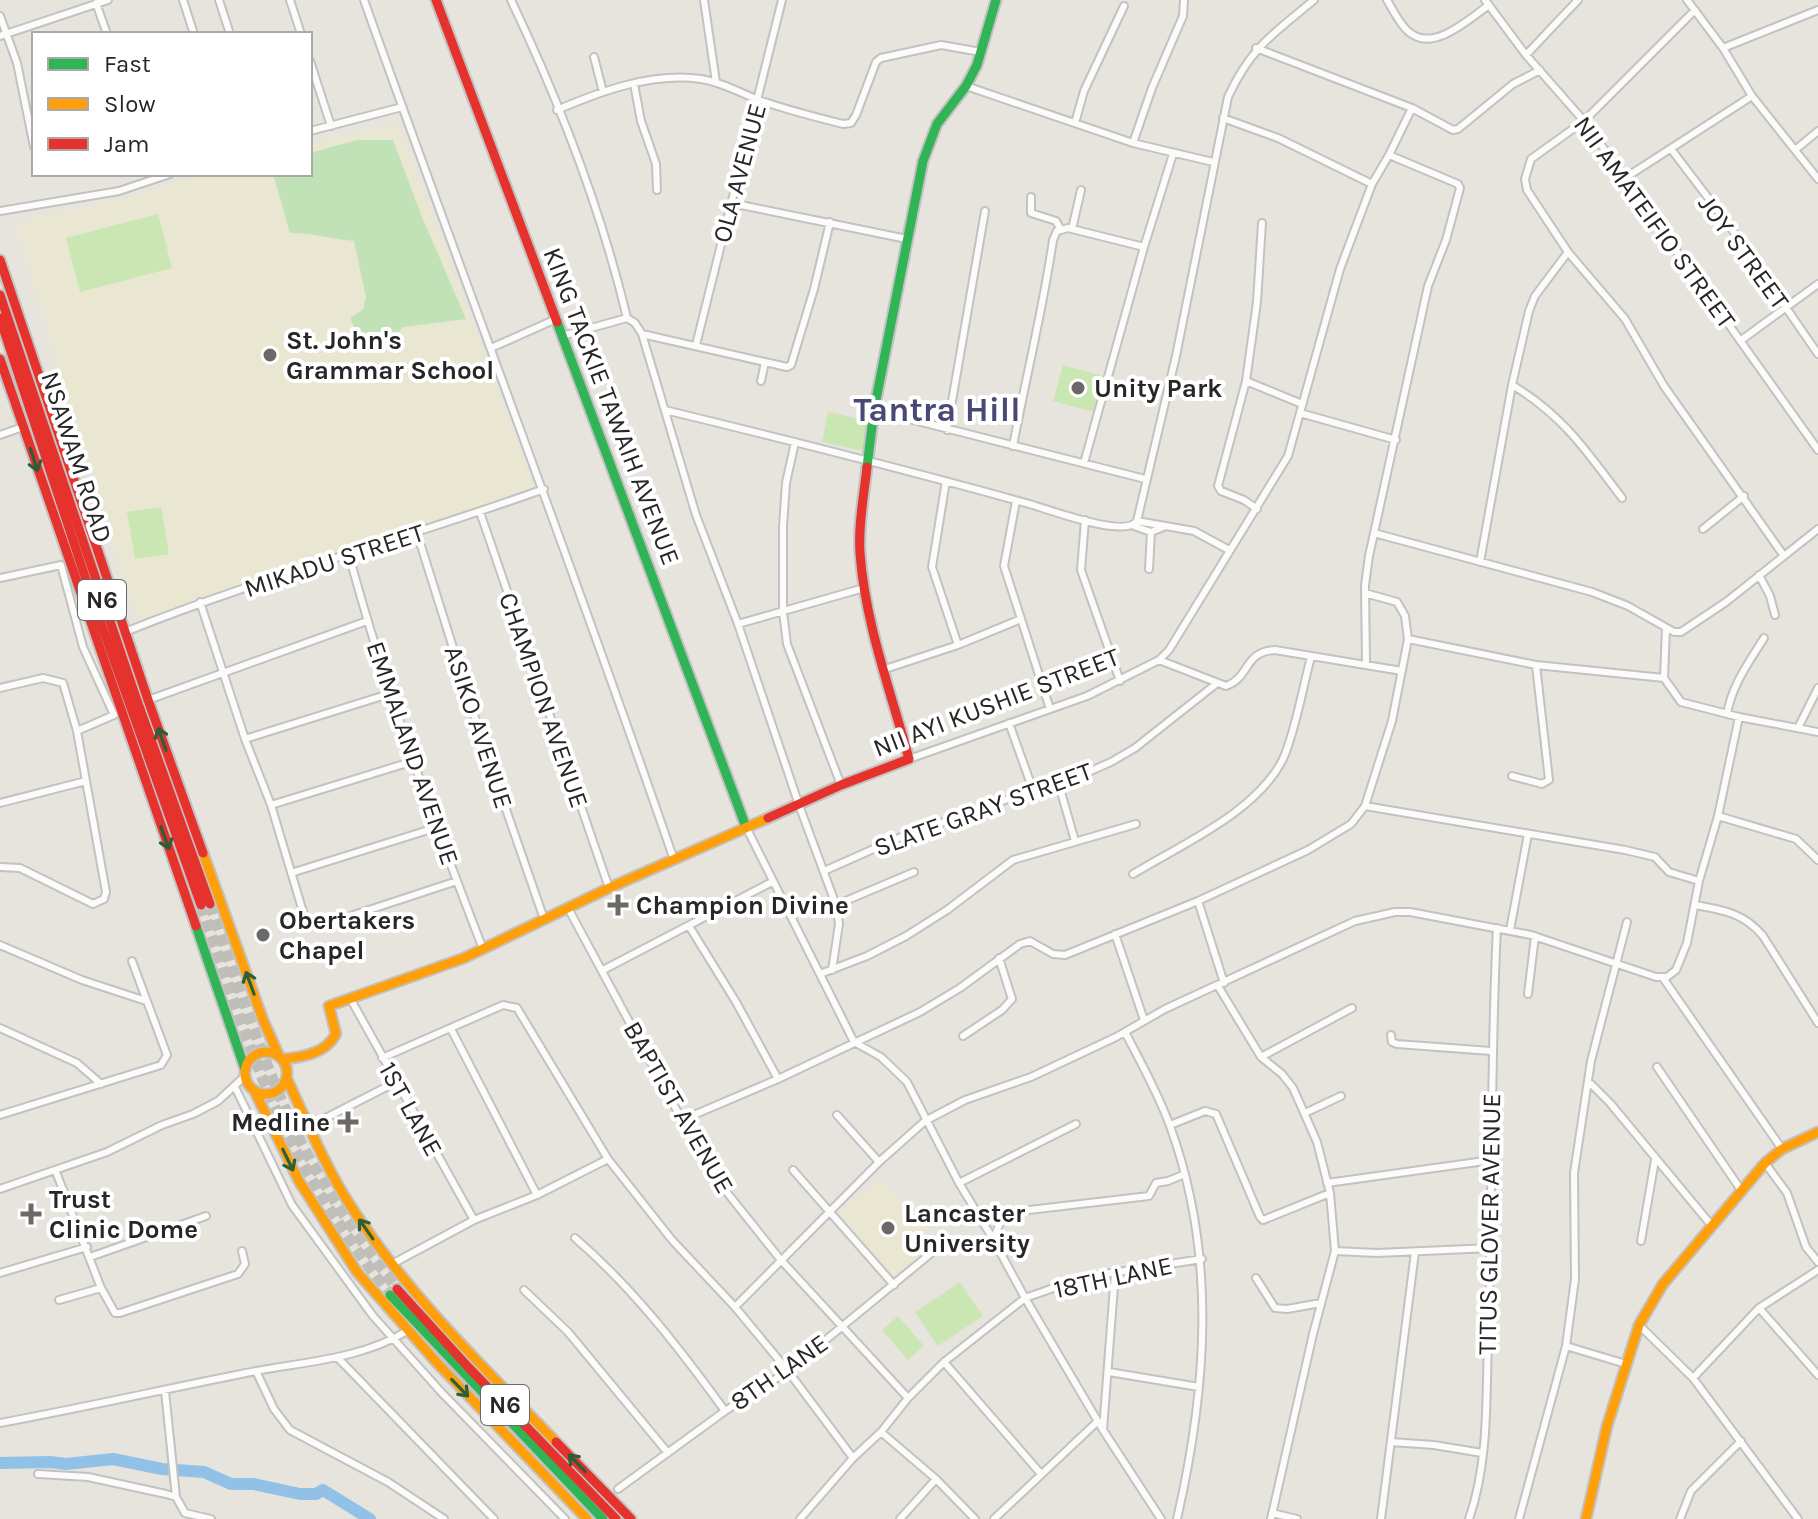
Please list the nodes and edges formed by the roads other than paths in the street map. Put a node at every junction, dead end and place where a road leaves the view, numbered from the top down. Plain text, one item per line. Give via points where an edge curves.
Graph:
1 (108, 0) edge
2 (183, 0) edge
3 (219, 0) edge
4 (290, 0) edge
5 (364, 0) edge
6 (436, 0) edge
7 (511, 0) edge
8 (704, 0) edge
9 (782, 0) edge
10 (996, 0) edge
11 (1184, 0) edge
12 (1314, 0) edge
13 (1387, 0) edge
14 (1578, 0) edge
15 (1687, 0) edge
16 (96, 2) edge
17 (1487, 2) edge
18 (1124, 6) dead end
19 (1695, 10) junction
20 (1818, 10) edge
21 (0, 16) edge
22 (106, 32) edge
23 (193, 32) edge
24 (229, 32) edge
25 (300, 32) edge
26 (3, 35) edge
27 (1256, 48) junction
28 (1723, 48) junction
29 (981, 52) junction
30 (1526, 55) junction
31 (594, 57) dead end
32 (312, 67) edge
33 (1540, 70) junction
34 (716, 82) junction
35 (634, 84) junction
36 (966, 86) junction
37 (603, 92) junction
38 (1752, 96) junction
39 (759, 100) junction
40 (402, 107) junction
41 (1412, 108) junction
42 (557, 110) junction
43 (1223, 118) junction
44 (1584, 121) junction
45 (1075, 123) junction
46 (331, 126) junction
47 (312, 131) edge
48 (1818, 131) edge
49 (32, 136) edge
50 (1133, 143) junction
51 (1671, 149) junction
52 (1795, 150) junction
53 (1173, 154) junction
54 (1389, 155) junction
55 (1213, 162) junction
56 (164, 176) edge
57 (1625, 178) junction
58 (1818, 179) edge
59 (1372, 184) junction
60 (657, 190) dead end
61 (1081, 190) dead end
62 (1031, 197) dead end
63 (731, 203) junction
64 (0, 211) edge
65 (985, 211) dead end
66 (830, 222) junction
67 (1262, 223) dead end
68 (1060, 228) junction
69 (1072, 229) junction
70 (907, 239) junction
71 (1144, 247) junction
72 (1568, 252) junction
73 (0, 260) edge
74 (1818, 284) edge
75 (0, 295) edge
76 (1785, 308) junction
77 (0, 318) edge
78 (627, 318) junction
79 (556, 319) junction
80 (642, 334) junction
81 (562, 336) junction
82 (1740, 341) junction
83 (696, 345) junction
84 (491, 348) junction
85 (1818, 354) edge
86 (0, 360) edge
87 (765, 362) junction
88 (761, 381) dead end
89 (1246, 381) junction
90 (1512, 385) junction
91 (1302, 404) junction
92 (664, 410) junction
93 (874, 410) junction
94 (1300, 413) junction
95 (23, 427) junction
96 (947, 430) junction
97 (0, 435) edge
98 (1396, 440) junction
99 (795, 442) junction
100 (1013, 446) junction
101 (1818, 450) edge
102 (867, 462) junction
103 (1084, 463) junction
104 (1145, 479) junction
105 (946, 481) junction
106 (544, 489) junction
107 (1744, 496) junction
108 (1622, 498) dead end
109 (1016, 501) junction
110 (1257, 509) junction
111 (480, 512) junction
112 (1085, 520) junction
113 (1136, 524) junction
114 (1166, 526) junction
115 (1703, 529) dead end
116 (1818, 529) edge
117 (1151, 532) junction
118 (417, 533) junction
119 (1374, 533) junction
120 (1229, 550) junction
121 (349, 555) junction
122 (1784, 556) junction
123 (1480, 562) junction
124 (65, 564) junction
125 (1149, 569) dead end
126 (1759, 575) junction
127 (0, 578) edge
128 (864, 588) junction
129 (1365, 593) junction
130 (200, 602) junction
131 (783, 612) junction
132 (1775, 615) dead end
133 (1021, 619) junction
134 (367, 621) junction
135 (738, 624) junction
136 (1666, 628) junction
137 (125, 632) junction
138 (1764, 638) dead end
139 (1408, 639) junction
140 (958, 645) junction
141 (1311, 657) junction
142 (1159, 660) junction
143 (1366, 664) junction
144 (1536, 665) junction
145 (885, 669) junction
146 (1402, 671) junction
147 (224, 672) junction
148 (1664, 678) junction
149 (1120, 681) junction
150 (1216, 684) junction
151 (0, 688) edge
152 (1818, 688) edge
153 (392, 693) junction
154 (148, 700) junction
155 (1050, 709) junction
156 (118, 714) junction
157 (1727, 714) junction
158 (1739, 717) junction
159 (1009, 723) junction
160 (1798, 728) junction
161 (77, 731) junction
162 (1818, 732) edge
163 (245, 739) junction
164 (909, 759) junction
165 (414, 761) junction
166 (1512, 776) dead end
167 (86, 781) junction
168 (841, 785) junction
169 (1059, 785) junction
170 (1033, 790) junction
171 (0, 803) edge
172 (271, 805) junction
173 (799, 805) junction
174 (1365, 806) junction
175 (1718, 816) junction
176 (1136, 824) dead end
177 (438, 827) junction
178 (746, 827) junction
179 (1528, 834) junction
180 (1075, 841) junction
181 (674, 860) junction
182 (1818, 860) edge
183 (0, 867) edge
184 (824, 871) junction
185 (914, 872) dead end
186 (291, 873) junction
187 (1133, 874) dead end
188 (457, 881) junction
189 (1699, 881) junction
190 (772, 882) junction
191 (609, 888) junction
192 (1198, 901) junction
193 (836, 905) junction
194 (1695, 905) junction
195 (568, 908) junction
196 (544, 919) junction
197 (1627, 922) dead end
198 (689, 926) junction
199 (1497, 928) junction
200 (1510, 930) junction
201 (1115, 934) junction
202 (1535, 936) junction
203 (0, 945) edge
204 (483, 949) junction
205 (999, 958) junction
206 (132, 961) dead end
207 (1615, 965) junction
208 (603, 970) junction
209 (832, 970) junction
210 (820, 974) junction
211 (1663, 978) junction
212 (1221, 985) junction
213 (1528, 994) dead end
214 (350, 998) junction
215 (146, 1001) junction
216 (1818, 1007) edge
217 (1352, 1008) dead end
218 (1810, 1012) junction
219 (1144, 1020) junction
220 (1818, 1023) edge
221 (0, 1028) edge
222 (451, 1029) junction
223 (1125, 1032) junction
224 (1391, 1035) dead end
225 (963, 1036) dead end
226 (854, 1042) junction
227 (1491, 1051) junction
228 (281, 1057) junction
229 (303, 1057) junction
230 (1261, 1057) junction
231 (382, 1058) junction
232 (1657, 1067) dead end
233 (245, 1073) junction
234 (287, 1077) junction
235 (778, 1079) junction
236 (1588, 1081) junction
237 (396, 1082) junction
238 (101, 1084) junction
239 (234, 1089) junction
240 (253, 1089) junction
241 (1341, 1096) dead end
242 (1, 1113) edge
243 (1305, 1113) junction
244 (837, 1115) dead end
245 (682, 1120) junction
246 (925, 1121) junction
247 (1076, 1124) dead end
248 (1170, 1125) junction
249 (308, 1127) junction
250 (1818, 1132) edge
251 (1782, 1149) junction
252 (608, 1159) junction
253 (1492, 1160) junction
254 (1655, 1160) junction
255 (879, 1162) junction
256 (1765, 1163) junction
257 (793, 1170) dead end
258 (56, 1172) junction
259 (1185, 1174) junction
260 (959, 1183) junction
261 (1327, 1183) junction
262 (0, 1189) edge
263 (1741, 1190) junction
264 (1330, 1193) junction
265 (537, 1195) junction
266 (830, 1212) junction
267 (206, 1216) dead end
268 (474, 1220) junction
269 (1712, 1226) junction
270 (575, 1238) dead end
271 (993, 1239) junction
272 (1641, 1241) dead end
273 (87, 1247) junction
274 (1491, 1248) junction
275 (935, 1250) dead end
276 (242, 1251) dead end
277 (1335, 1251) junction
278 (1415, 1252) junction
279 (90, 1257) junction
280 (780, 1259) junction
281 (1202, 1259) junction
282 (1818, 1262) edge
283 (392, 1264) junction
284 (1818, 1270) edge
285 (0, 1273) edge
286 (1115, 1273) junction
287 (1256, 1278) dead end
288 (894, 1285) junction
289 (101, 1288) junction
290 (524, 1290) dead end
291 (1025, 1298) junction
292 (59, 1300) dead end
293 (1321, 1303) junction
294 (735, 1307) junction
295 (1759, 1308) junction
296 (1639, 1325) junction
297 (842, 1327) junction
298 (407, 1331) junction
299 (392, 1340) junction
300 (1566, 1346) junction
301 (337, 1357) junction
302 (944, 1362) junction
303 (1626, 1364) junction
304 (256, 1371) junction
305 (788, 1371) junction
306 (1109, 1372) junction
307 (1818, 1375) edge
308 (1693, 1378) junction
309 (1199, 1387) junction
310 (165, 1391) junction
311 (908, 1398) junction
312 (725, 1411) junction
313 (1098, 1421) junction
314 (0, 1423) edge
315 (1103, 1430) junction
316 (881, 1432) junction
317 (1741, 1441) junction
318 (1391, 1442) junction
319 (668, 1453) junction
320 (1482, 1453) junction
321 (853, 1458) junction
322 (38, 1474) dead end
323 (1041, 1474) junction
324 (936, 1479) junction
325 (618, 1489) dead end
326 (176, 1497) junction
327 (185, 1516) edge
328 (1272, 1516) edge
329 (211, 1519) edge
330 (444, 1519) edge
331 (494, 1519) edge
332 (565, 1519) edge
333 (587, 1519) edge
334 (603, 1519) edge
335 (616, 1519) edge
336 (631, 1519) edge
337 (800, 1519) edge
338 (900, 1519) edge
339 (975, 1519) edge
340 (994, 1519) edge
341 (1161, 1519) edge
342 (1177, 1519) edge
343 (1297, 1519) edge
344 (1381, 1519) edge
345 (1469, 1519) edge
346 (1519, 1519) edge
347 (1586, 1519) edge
348 (1680, 1519) edge
349 (1798, 1519) edge

1 - 16 street
2 - 23 street
3 - 24 street
4 - 25 street
5 - 40 street
6 - 79 main road, KING TACKIE TAWAIH AVENUE
7 - 42 street
8 - 34 street
9 - 39 street, OLA AVENUE
10 - 29 main road
11 - 50 street via 1183,16
12 - 27 street
13 - 17 street via 1407,31 1428,40 1465,22
14 - 30 street
15 - 19 street
16 - 22 street
16 - 26 street
17 - 30 street, NII AMATEIFIO STREET
18 - 45 street via 1084,91
19 - 28 street
19 - 44 street
20 - 28 street
21 - 26 street
26 - 49 street via 24,91
27 - 41 street
27 - 43 street via 1240,69
28 - 38 street
29 - 36 main road
29 - 39 street via 941,45 881,58 851,123
30 - 33 street, NII AMATEIFIO STREET
31 - 37 street
32 - 46 street
33 - 41 street via 1513,84 1458,129
33 - 44 street, NII AMATEIFIO STREET
34 - 35 street via 679,77
34 - 39 street
35 - 37 street
35 - 60 street via 656,164
36 - 45 street
36 - 70 main road via 929,142
37 - 42 street
38 - 51 street
38 - 52 street
39 - 63 street, OLA AVENUE
40 - 46 street
40 - 84 street
41 - 54 street, NII AYI KUSHIE STREET
42 - 78 street via 615,269
43 - 55 street
43 - 59 street
44 - 57 street, NII AMATEIFIO STREET
44 - 72 street via 1531,159 1525,179
45 - 50 street
46 - 47 street
48 - 52 street
50 - 53 street
51 - 57 street
51 - 76 street, JOY STREET
52 - 58 street
53 - 55 street
53 - 71 street
54 - 59 street, NII AYI KUSHIE STREET
54 - 98 street via 1460,188 1428,286
55 - 104 street via 1176,356
56 - 64 street via 119,191
57 - 82 street, NII AMATEIFIO STREET
59 - 91 street, NII AYI KUSHIE STREET via 1340,269
61 - 69 street
62 - 68 street via 1031,213 1056,221
63 - 66 street
63 - 83 street, OLA AVENUE
65 - 96 street
66 - 70 street
66 - 87 street via 794,361 787,367
67 - 89 street
68 - 69 street
68 - 100 street via 1053,240
69 - 71 street
70 - 93 main road
71 - 103 street
72 - 90 street via 1535,296
72 - 107 street via 1625,319 1664,386
73 - 137 main road
74 - 76 street
75 - 77 main road, NSAWAM ROAD / N6 via 205,904 65,517
76 - 82 street
76 - 85 street, JOY STREET
78 - 80 street
78 - 81 street
79 - 81 main road, KING TACKIE TAWAIH AVENUE
79 - 84 street
80 - 83 street
80 - 92 street
81 - 178 main road, KING TACKIE TAWAIH AVENUE
82 - 101 street, NII AMATEIFIO STREET
83 - 87 street
84 - 106 street
86 - 95 main road
87 - 88 street
89 - 91 street
89 - 110 street via 1218,488
90 - 108 street via 1539,400 1565,425
90 - 123 street
91 - 94 street, NII AYI KUSHIE STREET
92 - 99 street
92 - 135 street via 696,515
93 - 96 street
93 - 102 main road
94 - 98 street
94 - 110 street, NII AYI KUSHIE STREET via 1288,456
95 - 97 street
95 -> 124 main road
96 - 100 street
98 - 119 street
99 - 102 street
99 - 131 street via 784,500
100 - 103 street
102 - 105 street
102 - 128 main road via 860,529
103 - 104 street
104 - 113 street
105 - 109 street
105 - 140 street via 932,567
106 - 111 street, MIKADU STREET
106 - 181 street
107 - 115 street
107 - 122 street
109 - 112 street
109 - 133 street via 1004,566
110 - 120 street, NII AYI KUSHIE STREET
111 - 118 street, MIKADU STREET
111 - 191 street, CHAMPION AVENUE
112 - 113 street via 1119,528
112 - 149 street via 1081,570
113 - 114 street
113 - 117 street
114 - 117 street
114 - 120 street via 1194,531
116 - 122 street
117 - 125 street
118 - 121 street, MIKADU STREET
118 - 196 street, ASIKO AVENUE
119 - 123 street
119 - 129 street
120 - 142 street, NII AYI KUSHIE STREET
121 - 130 street, MIKADU STREET
121 - 134 street, EMMALAND AVENUE
122 - 126 street
123 - 136 street via 1592,592
124 - 127 street
124 - 156 main road
126 - 132 street
126 - 136 street via 1689,629
128 - 131 street
128 - 145 main road
129 - 139 street via 1397,602
129 - 143 street
130 - 137 street, MIKADU STREET
130 - 147 street
131 - 135 street
131 - 168 street via 787,644
133 - 140 street
133 - 155 street
134 - 147 street
134 - 153 street, EMMALAND AVENUE
135 - 173 street
136 - 148 street
137 - 154 main road
138 - 157 street via 1739,678
139 - 144 street
139 - 146 street
140 - 145 street
141 - 143 street
141 - 150 street, SLATE GRAY STREET via 1263,651 1232,684
141 - 187 street via 1284,757 1266,786 1235,812
142 - 149 street, NII AYI KUSHIE STREET
142 - 150 street
143 - 146 street
144 - 148 street
144 - 166 street via 1549,780 1542,784
145 - 164 main road
146 - 174 street
147 - 154 street
147 - 163 street
148 - 157 street via 1681,702
149 - 155 street, NII AYI KUSHIE STREET
150 - 169 street, SLATE GRAY STREET via 1135,748
151 - 161 street via 43,678 63,683
152 - 160 street
153 - 163 street
153 - 165 street, EMMALAND AVENUE
228 -> 154 main road
155 - 159 street, NII AYI KUSHIE STREET
156 - 161 street
156 -> 233 main road
157 - 158 street
158 - 160 street
158 - 175 street
159 - 164 street, NII AYI KUSHIE STREET
159 - 170 street
160 - 162 street
161 - 167 street
163 - 172 street
164 - 168 main road, NII AYI KUSHIE STREET
165 - 172 street
165 - 177 street, EMMALAND AVENUE
167 - 171 street
167 - 183 street via 104,899 93,904 20,868
168 - 173 main road, NII AYI KUSHIE STREET
169 - 170 street, SLATE GRAY STREET
169 - 180 street
170 - 184 street, SLATE GRAY STREET
172 - 186 street
173 - 178 main road, NII AYI KUSHIE STREET
173 - 184 street
174 - 179 street
174 - 192 street via 1351,824 1328,839
175 - 182 street via 1796,839
175 - 189 street
176 - 180 street
177 - 186 street
177 - 188 street, EMMALAND AVENUE
178 - 181 main road, NII AYI KUSHIE STREET
178 - 190 street
179 - 189 street via 1655,857 1669,872
179 - 200 street
180 - 209 street via 1013,860 906,936
181 - 191 main road, NII AYI KUSHIE STREET
184 - 193 street
185 - 193 street
186 - 188 street via 306,922 317,927
188 - 204 street, EMMALAND AVENUE
189 - 194 street
190 - 198 street
190 - 210 street
191 - 195 main road, NII AYI KUSHIE STREET
192 - 201 street
192 - 212 street
193 - 209 street via 839,924
194 - 211 street via 1679,966
194 - 218 street via 1731,912 1753,924
195 - 196 main road, NII AYI KUSHIE STREET
195 - 208 street, BAPTIST AVENUE
196 - 204 main road, NII AYI KUSHIE STREET
197 - 207 street
198 - 208 street
198 - 235 street
199 - 200 street
199 - 212 street via 1410,912 1376,915
199 - 227 street, TITUS GLOVER AVENUE
200 - 202 street
201 - 205 street via 1065,955 1030,941
201 - 219 street
202 - 207 street
202 - 213 street
203 - 215 street
204 - 214 main road, NII AYI KUSHIE STREET
205 - 225 street via 1012,999
205 - 226 street via 941,1000
206 - 215 street
207 - 211 street
207 - 236 street
208 - 245 street, BAPTIST AVENUE
209 - 210 street
210 - 226 street
211 - 251 street
212 - 219 street
212 - 230 street
214 - 229 main road, NII AYI KUSHIE STREET via 329,1006 335,1028 330,1045
214 - 231 street, 1ST LANE
215 - 238 street via 166,1061
216 - 218 street
217 - 230 street
218 - 220 street
219 - 223 street
221 - 238 street via 77,1063
222 - 231 street
222 - 252 street via 503,1005 517,1008
222 - 265 street
223 - 246 street
223 - 248 street
224 - 227 street via 1397,1044
226 - 235 street
226 - 246 street via 881,1057 907,1082
227 - 253 street, TITUS GLOVER AVENUE
228 - 229 main road
228 - 233 main road via 269,1052 255,1055
228 - 234 main road
229 - 234 main road
230 - 243 street via 1293,1088
231 - 237 street, 1ST LANE
232 - 263 street
233 - 239 street
233 - 240 main road
234 - 240 main road via 274,1093
234 - 249 main road
235 - 245 street
236 - 254 street
236 - 300 street via 1574,1173 1576,1269
237 - 249 street
237 - 268 street, 1ST LANE
238 - 242 street
239 - 240 street
239 - 258 street via 193,1114
239 - 299 street via 292,1205
240 -> 298 main road via 319,1213 357,1272
241 - 243 street
243 - 261 street
244 - 255 street
245 - 280 street, BAPTIST AVENUE via 725,1190
246 - 255 street
246 - 260 street
247 - 260 street
248 - 259 street
248 - 264 street via 1205,1111 1216,1114 1263,1220
283 -> 249 main road via 351,1207
250 - 251 main road
251 - 256 main road
252 - 265 street
252 - 294 street via 672,1240
253 - 261 street
253 - 274 street, TITUS GLOVER AVENUE
254 - 269 street
254 - 272 street
255 - 266 street
256 - 263 main road
256 - 282 street via 1787,1193 1806,1247
257 - 266 street
258 - 262 street
258 - 273 street
259 - 271 street via 1156,1183 1149,1196 1011,1212
259 - 281 street
260 - 271 street
261 - 264 street
263 - 269 main road
264 - 277 street
265 - 268 street
266 - 280 street
266 - 288 street
267 - 279 street
268 - 283 street
269 - 296 main road via 1663,1284
270 - 312 street via 622,1282
271 - 291 street
273 - 279 street
273 - 285 street
274 - 278 street
274 - 320 street, TITUS GLOVER AVENUE
275 - 288 street, 8TH LANE
276 - 289 street via 245,1264 238,1274 120,1313
277 - 278 street
277 - 293 street
278 - 318 street
279 - 289 street
280 - 294 street
280 - 297 street, BAPTIST AVENUE
281 - 286 street, 18TH LANE
281 - 309 street
336 -> 283 main road via 451,1334
284 - 295 street
286 - 291 street, 18TH LANE via 1064,1283
286 - 306 street
287 - 293 street via 1275,1308
288 - 297 street, 8TH LANE
289 - 292 street
290 - 319 street via 568,1332
291 - 302 street, 18TH LANE
291 - 313 street
293 - 328 street
294 - 305 street
295 - 307 street
295 - 308 street
296 - 303 main road
296 - 308 street
297 - 305 street, 8TH LANE
297 - 311 street, BAPTIST AVENUE
298 - 299 street
298 -> 333 main road
299 - 301 street
299 - 332 street
300 - 303 street
300 - 346 street
301 - 304 street
301 - 331 street
302 - 311 street, 18TH LANE
302 - 323 street
303 - 347 main road
304 - 310 street
304 - 330 street via 290,1430 388,1482
305 - 312 street, 8TH LANE
305 - 321 street
306 - 309 street
306 - 315 street
308 - 317 street
309 - 342 street
310 - 314 street
310 - 326 street
311 - 316 street, 18TH LANE
312 - 319 street, 8TH LANE
313 - 315 street
313 - 323 street
315 - 341 street
316 - 321 street, 18TH LANE
316 - 324 street
317 - 348 street via 1691,1491
317 - 349 street
318 - 320 street
318 - 344 street
319 - 325 street, 8TH LANE
320 - 345 street, TITUS GLOVER AVENUE
321 - 337 street, 18TH LANE
322 - 326 street via 88,1477
323 - 340 street
324 - 338 street
324 - 339 street
326 - 327 street
327 - 329 street
328 - 343 street
334 - 335 main road, N6 via 473,1385 393,1292

